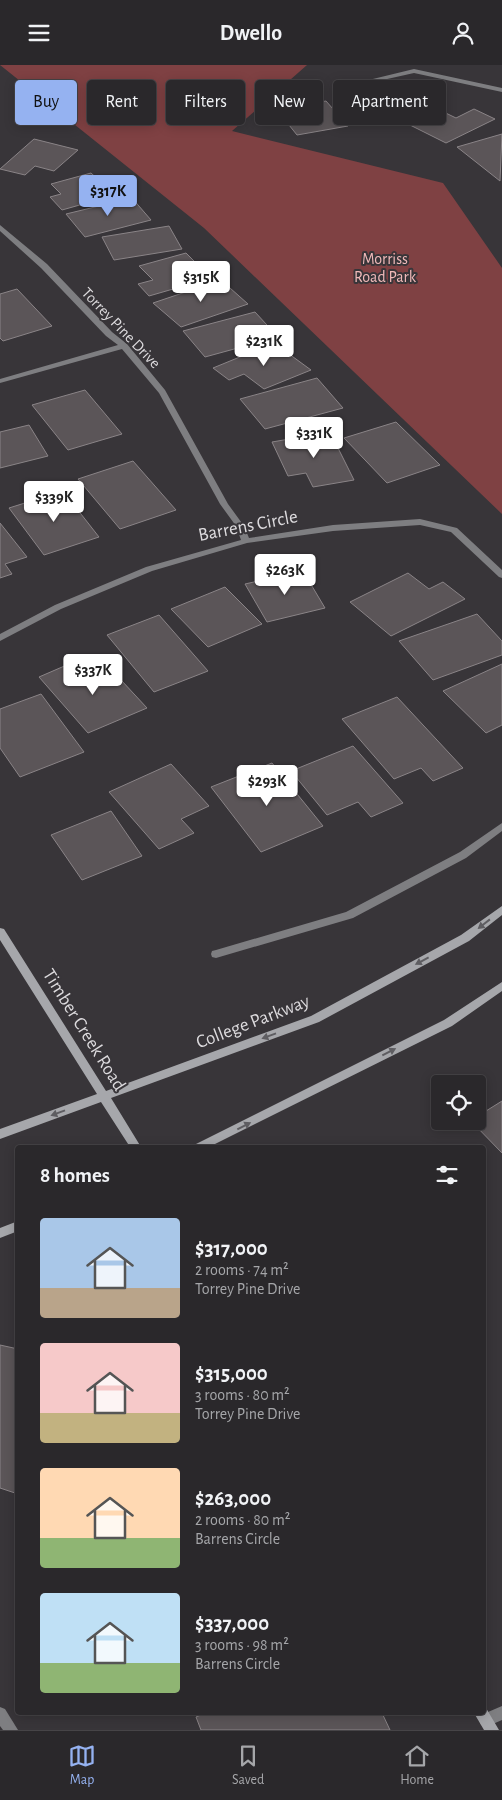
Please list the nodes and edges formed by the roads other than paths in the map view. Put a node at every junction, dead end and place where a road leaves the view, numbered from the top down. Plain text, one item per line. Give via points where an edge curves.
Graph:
1 (374, 80) edge
2 (502, 90) edge
3 (0, 227) edge
4 (124, 346) junction
5 (0, 381) edge
6 (246, 541) junction
7 (502, 575) edge
8 (0, 638) edge
9 (502, 826) edge
10 (502, 910) edge
11 (0, 932) edge
12 (216, 954) dead end
13 (502, 986) edge
14 (104, 1096) junction
15 (0, 1134) edge
16 (135, 1145) edge
17 (204, 1145) edge
18 (15, 1226) edge
19 (0, 1233) edge
20 (502, 1713) edge
21 (0, 1714) edge
22 (486, 1721) edge
23 (11, 1730) edge

1 - 2 street via 414,71
3 - 4 street, Torrey Pine Drive
4 - 5 street
4 - 6 street, Torrey Pine Drive via 162,391
6 - 7 street, Barrens Circle via 332,528 420,522 454,530
6 - 8 street, Barrens Circle via 149,569 58,607
9 - 12 street via 463,855 349,915
10 -> 14 main road, College Parkway via 465,938 315,1019
11 - 14 main road, Timber Creek Road
17 -> 13 main road via 448,1023
14 -> 15 main road, College Parkway
14 - 16 main road, Timber Creek Road
18 - 19 main road
20 - 22 street
21 - 23 street

